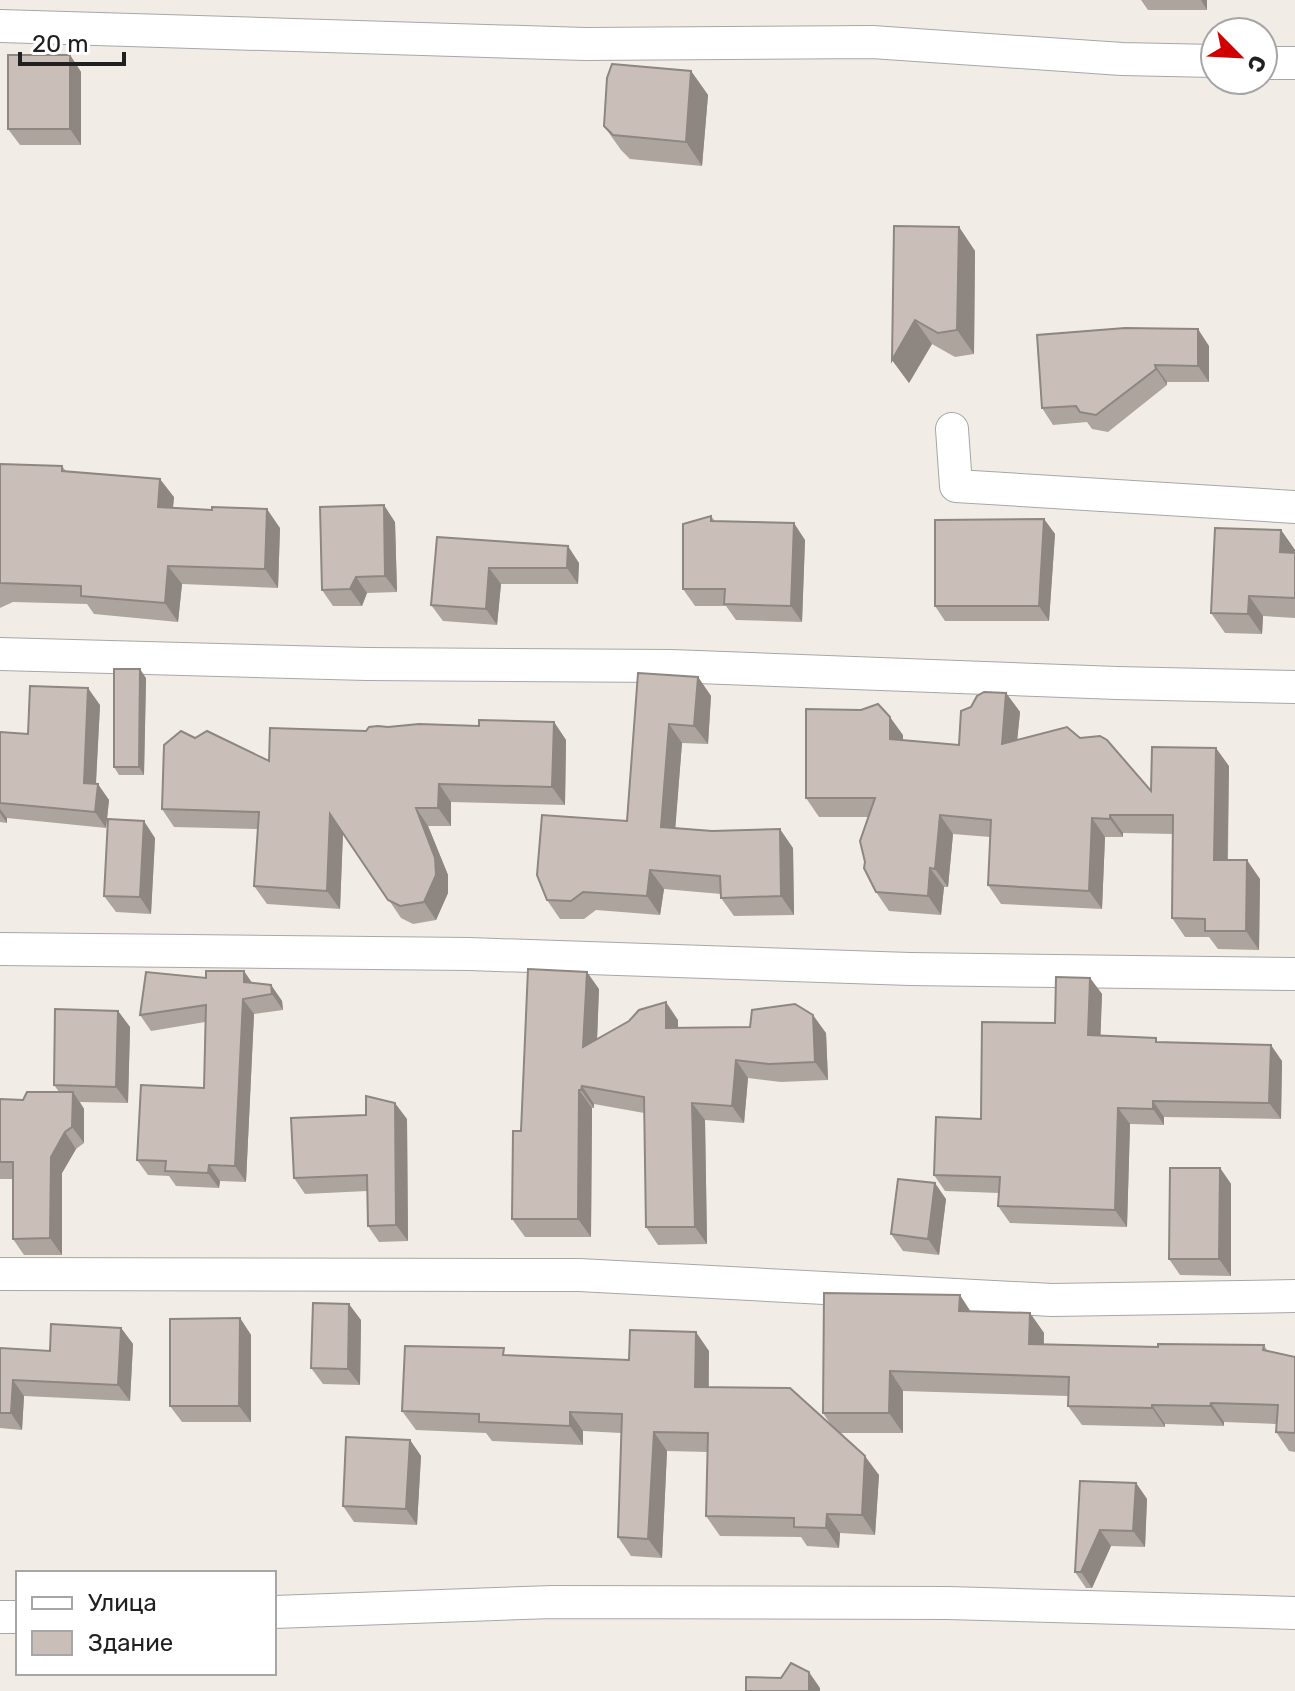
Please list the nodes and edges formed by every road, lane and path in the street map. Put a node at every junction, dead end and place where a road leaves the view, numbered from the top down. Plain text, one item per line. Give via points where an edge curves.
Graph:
1 (0, 26) edge
2 (1199, 61) edge
3 (952, 429) dead end
4 (1295, 507) edge
5 (0, 654) edge
6 (1295, 687) edge
7 (0, 949) edge
8 (1295, 974) edge
9 (0, 1274) edge
10 (1295, 1296) edge
11 (276, 1612) edge
12 (1295, 1613) edge

1 - 2 street via 585,44 872,42
3 - 4 street via 956,486
5 - 6 street via 671,666
7 - 8 street via 469,954 910,969
9 - 10 street via 579,1275 1052,1300
11 - 12 street via 585,1602 948,1603

